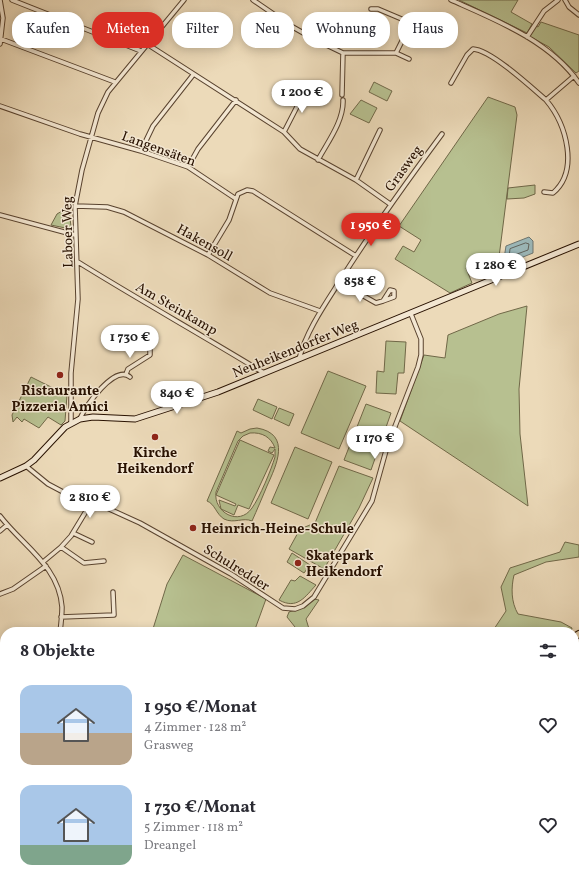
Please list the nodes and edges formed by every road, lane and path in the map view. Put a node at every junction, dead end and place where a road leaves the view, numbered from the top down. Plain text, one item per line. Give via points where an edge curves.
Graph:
1 (0, 0) edge
2 (12, 0) edge
3 (184, 0) edge
4 (253, 0) edge
5 (451, 0) edge
6 (558, 0) edge
7 (565, 0) edge
8 (371, 9) dead end
9 (579, 15) edge
10 (1, 18) edge
11 (164, 24) edge
12 (527, 37) junction
13 (1, 39) junction
14 (0, 44) edge
15 (144, 48) edge
16 (154, 48) edge
17 (141, 51) junction
18 (396, 52) junction
19 (344, 53) junction
20 (409, 59) dead end
21 (193, 75) junction
22 (574, 76) junction
23 (115, 82) junction
24 (451, 83) dead end
25 (579, 83) edge
26 (342, 95) dead end
27 (300, 96) dead end
28 (236, 100) junction
29 (342, 100) dead end
30 (546, 100) junction
31 (0, 106) edge
32 (380, 130) dead end
33 (284, 132) junction
34 (442, 134) dead end
35 (92, 136) junction
36 (141, 151) junction
37 (318, 160) junction
38 (188, 167) junction
39 (356, 180) junction
40 (544, 192) dead end
41 (236, 200) junction
42 (390, 204) junction
43 (75, 206) junction
44 (1, 215) edge
45 (0, 221) edge
46 (75, 235) junction
47 (579, 244) edge
48 (208, 254) junction
49 (356, 256) junction
50 (78, 262) junction
51 (339, 282) junction
52 (383, 301) dead end
53 (320, 311) junction
54 (411, 314) junction
55 (150, 349) dead end
56 (298, 360) junction
57 (126, 374) junction
58 (265, 374) junction
59 (130, 377) dead end
60 (80, 419) junction
61 (72, 423) junction
62 (26, 466) junction
63 (0, 478) edge
64 (91, 503) junction
65 (0, 516) edge
66 (6, 525) junction
67 (0, 531) edge
68 (73, 533) junction
69 (92, 542) dead end
70 (61, 546) junction
71 (104, 560) dead end
72 (45, 564) junction
73 (113, 592) dead end
74 (0, 594) edge
75 (61, 617) junction
76 (60, 627) edge

1 - 10 street
2 - 17 street
3 - 11 street, Laboer Weg
4 - 19 street via 314,40
5 - 12 street
6 - 12 street via 544,11
7 - 9 street
8 - 18 street via 378,9 404,20 408,29
10 - 13 street
12 - 22 street
13 - 14 street
13 - 23 street
15 - 17 street, Laboer Weg
16 - 21 street
17 - 23 street, Laboer Weg
18 - 19 street
18 - 20 street
19 - 26 street
21 - 28 street
21 - 36 street via 153,126
22 - 25 street
22 - 30 street
23 - 35 street, Laboer Weg via 103,102
24 - 30 street via 467,55 473,49 479,49 503,64
27 - 33 street via 301,99
28 - 33 street
28 - 38 street via 198,149
29 - 37 street via 343,110 339,120
30 - 40 street via 564,128 571,148 572,161 564,184 553,193
31 - 35 street, Langensäten
32 - 39 street
33 - 37 street via 300,149
34 - 42 street, Grasweg
35 - 36 street, Langensäten
35 - 43 street, Laboer Weg
36 - 38 street, Langensäten
37 - 39 street
38 - 41 street, Langensäten
39 - 42 street
41 - 48 street via 230,220
41 - 49 street via 238,194 253,191
42 - 49 street, Grasweg
43 - 46 street, Laboer Weg
43 - 48 street, Hakensoll via 107,207 120,211
44 - 45 street
44 - 46 street
46 - 50 street, Laboer Weg
47 - 54 street, Neuheikendorfer Weg
48 - 53 street, Hakensoll via 270,293
49 - 51 street, Grasweg
50 - 58 street, Am Steinkamp
50 - 61 street, Laboer Weg via 78,299 71,372
51 - 52 street via 376,303
51 - 53 street, Grasweg
53 - 56 street, Grasweg
54 - 56 street, Neuheikendorfer Weg
54 - 64 street, Schulredder via 420,339 420,361 387,447 372,500 314,597 303,606 289,610 274,604 239,579 133,520
55 - 57 street via 150,355 128,369
56 - 58 street, Neuheikendorfer Weg
57 - 59 street
57 - 60 street via 118,374 109,380
58 - 60 street, Neuheikendorfer Weg via 140,418
60 - 61 street
61 - 62 street
62 - 63 street
62 - 64 street, Schulredder via 54,488
64 - 68 street
65 - 66 street
66 - 67 street
66 - 72 street
68 - 69 street
68 - 70 street
70 - 71 street via 84,563
70 - 72 street
72 - 74 street via 13,589
72 - 75 street via 59,592
73 - 75 street via 114,615
75 - 76 street

